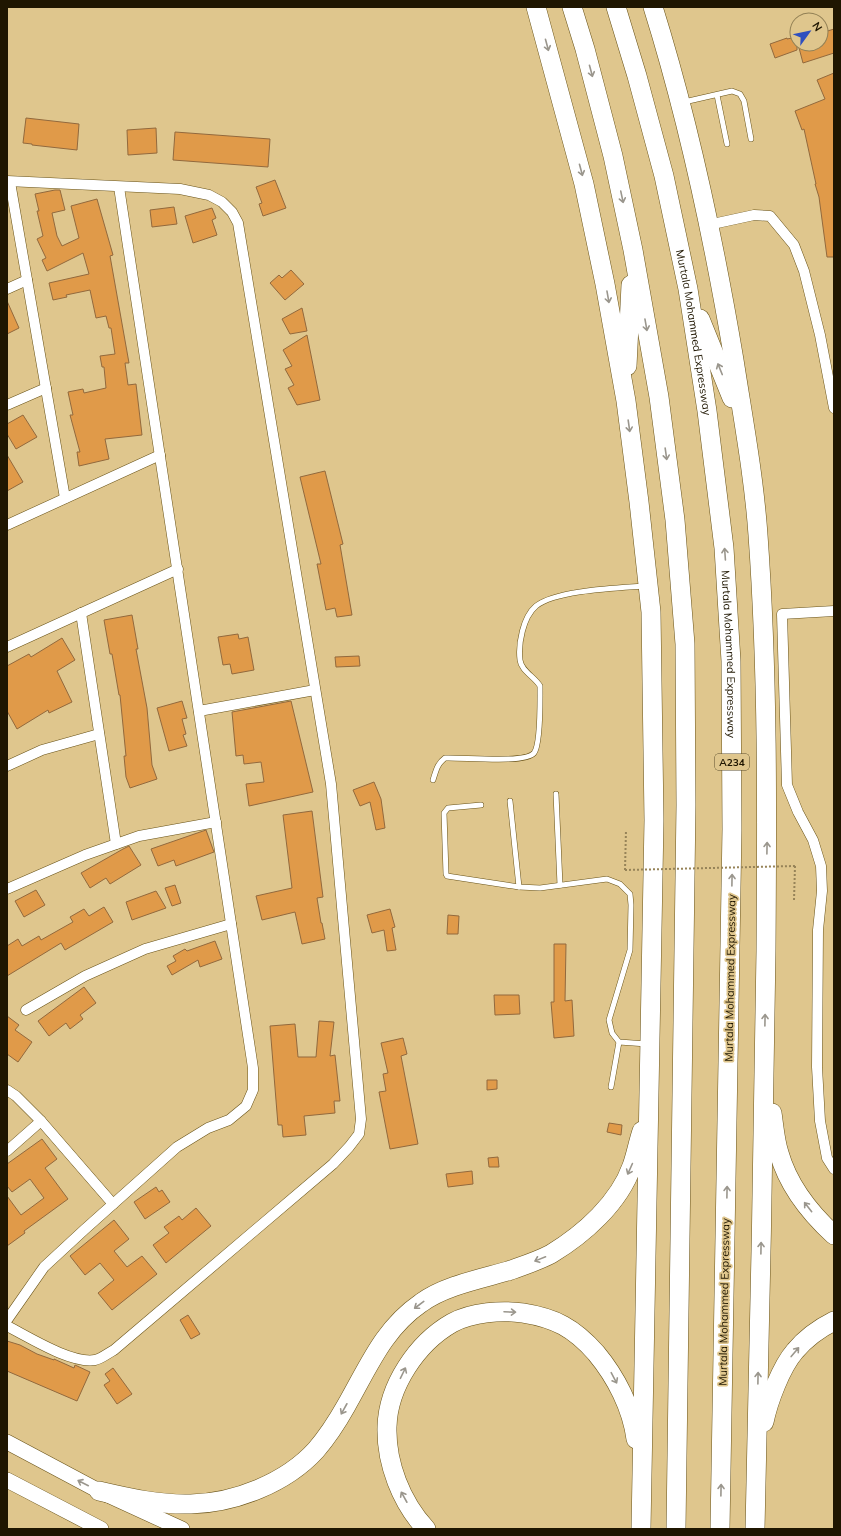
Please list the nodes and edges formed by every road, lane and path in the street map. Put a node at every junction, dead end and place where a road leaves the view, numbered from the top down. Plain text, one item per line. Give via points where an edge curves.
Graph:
1 (536, 7) edge
2 (572, 7) edge
3 (616, 7) edge
4 (653, 7) edge
5 (717, 95) junction
6 (680, 103) junction
7 (752, 139) dead end
8 (727, 144) dead end
9 (8, 181) edge
10 (120, 187) junction
11 (708, 226) junction
12 (633, 250) junction
13 (27, 280) junction
14 (7, 289) edge
15 (688, 289) junction
16 (46, 388) junction
17 (626, 401) junction
18 (7, 405) edge
19 (834, 408) edge
20 (745, 431) junction
21 (160, 455) junction
22 (65, 498) junction
23 (7, 524) edge
24 (178, 569) junction
25 (648, 586) junction
26 (834, 611) edge
27 (81, 613) junction
28 (7, 647) edge
29 (315, 690) junction
30 (199, 711) junction
31 (99, 734) junction
32 (7, 766) edge
33 (433, 780) dead end
34 (556, 794) dead end
35 (510, 801) dead end
36 (481, 805) dead end
37 (216, 822) junction
38 (626, 830) dead end
39 (116, 844) junction
40 (560, 885) junction
41 (519, 887) junction
42 (7, 889) edge
43 (794, 900) dead end
44 (231, 924) junction
45 (26, 1010) dead end
46 (619, 1042) junction
47 (650, 1045) junction
48 (765, 1045) junction
49 (650, 1076) junction
50 (611, 1087) dead end
51 (7, 1090) edge
52 (41, 1121) junction
53 (7, 1151) edge
54 (834, 1169) edge
55 (113, 1204) junction
56 (834, 1235) edge
57 (7, 1320) edge
58 (834, 1321) edge
59 (7, 1326) edge
60 (7, 1442) edge
61 (642, 1478) junction
62 (7, 1480) edge
63 (99, 1491) junction
64 (756, 1495) junction
65 (101, 1529) edge
66 (182, 1529) edge
67 (426, 1529) edge
68 (641, 1529) edge
69 (676, 1529) edge
70 (720, 1529) edge
71 (755, 1529) edge

1 -> 17 highway via 584,184
2 -> 12 highway via 613,156
3 - 15 highway, Murtala Mohammed Expressway / A234 via 664,176
4 - 6 highway
5 - 6 lane
5 - 7 lane via 732,91 740,94 744,101
5 - 8 lane
6 - 11 highway
9 - 10 street
9 - 13 street
10 - 21 street
10 - 29 street via 180,190 209,195 222,202 238,223
11 - 19 street via 754,215 770,216 794,245 810,292
11 - 20 highway
12 - 17 highway
12 -> 69 highway via 659,398 674,512 685,644 686,805
13 - 14 street
13 - 16 street
20 -> 15 highway
70 -> 15 highway, Murtala Mohammed Expressway / A234 via 732,829 731,661 724,548 707,411
16 - 18 street
16 - 22 street
17 -> 25 highway
48 -> 20 highway via 765,656 758,531
21 - 22 street
21 - 24 street
22 - 23 street
24 - 27 street
24 - 30 street
25 - 33 lane via 601,589 557,596 536,606 527,617 521,635 520,661 523,668 540,686 538,745 534,754 527,758 503,760 445,758 436,768
25 - 47 highway via 651,612 654,812
26 - 54 street via 782,614 787,785 813,840 821,866 817,1067 820,1121 827,1158
27 - 28 street
27 - 31 street
29 - 30 street
29 - 59 street via 331,784 361,1119 359,1134 333,1164 114,1350 96,1360 82,1360 64,1355
30 - 37 street
31 - 32 street via 42,750
31 - 39 street
34 - 40 lane
35 - 41 lane
36 - 41 lane via 448,808 444,813 446,874 450,878
37 - 39 street via 139,836
37 - 44 street
38 - 43 path, bridge via 625,870 794,866
39 - 42 street
40 - 41 lane via 540,888
40 - 46 lane via 607,879 620,884 630,894 630,950 609,1020 612,1033
44 - 45 street via 145,949 85,976
44 - 55 street via 253,1068 253,1090 246,1106 229,1120 208,1128 177,1147
46 - 47 lane
46 - 50 lane
47 - 49 highway
56 -> 48 highway via 803,1201 788,1177 778,1153
64 -> 48 highway
49 - 61 highway
49 -> 63 highway via 643,1128 631,1167 618,1192 599,1216 578,1236 550,1254 518,1268 453,1287 422,1302 397,1323 377,1349 334,1427 314,1451 286,1474 257,1490 224,1501 163,1503
51 - 52 street
52 - 53 street
52 - 55 street
55 - 57 street via 44,1267
64 -> 58 highway via 758,1453 766,1410 779,1378 794,1351 822,1327
63 -> 60 main road
67 -> 61 highway via 416,1518 400,1490 389,1457 387,1426 393,1394 406,1367 429,1341 453,1323 482,1313 510,1311 540,1316 565,1325 588,1344 608,1367 624,1397 635,1432
61 - 68 highway
62 - 65 main road
63 - 66 main road
64 - 71 highway

